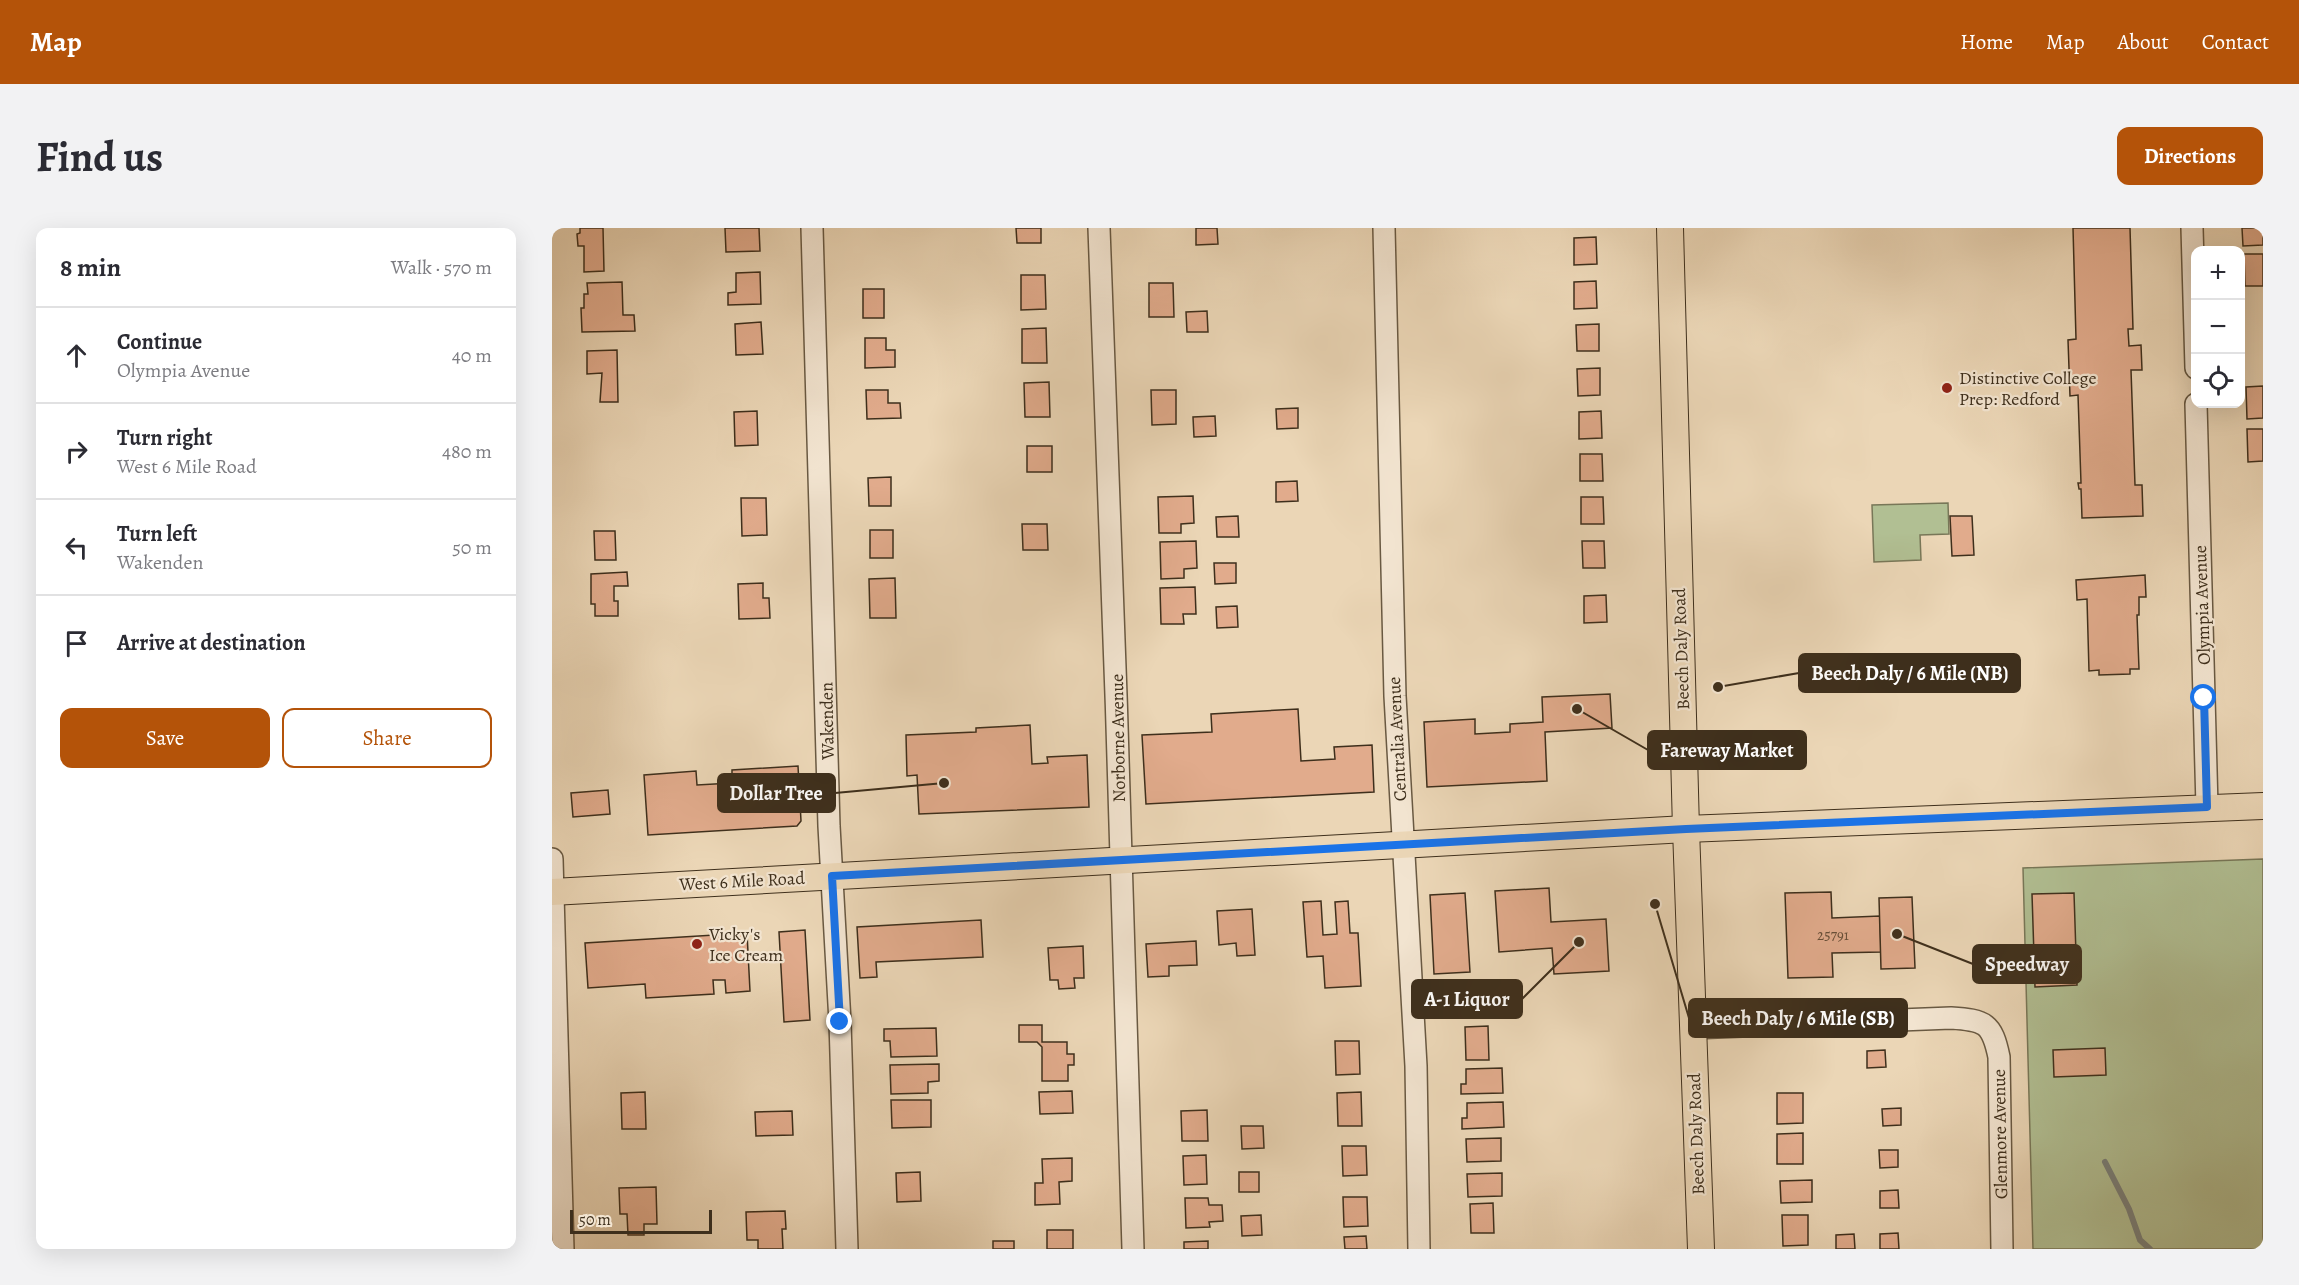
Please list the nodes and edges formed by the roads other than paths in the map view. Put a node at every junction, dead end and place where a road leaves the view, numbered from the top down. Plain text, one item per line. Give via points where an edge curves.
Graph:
1 (812, 228) edge
2 (1099, 228) edge
3 (1384, 228) edge
4 (1670, 228) edge
5 (2192, 228) edge
6 (2196, 354) edge
7 (2196, 408) edge
8 (2263, 806) edge
9 (2207, 807) junction
10 (1686, 829) junction
11 (1402, 844) junction
12 (552, 860) edge
13 (1122, 860) junction
14 (832, 876) junction
15 (552, 892) edge
16 (1692, 1028) junction
17 (563, 1249) edge
18 (846, 1249) edge
19 (1133, 1249) edge
20 (1419, 1249) edge
21 (1701, 1249) edge
22 (2002, 1249) edge

1 - 14 street, Wakenden
2 - 13 street, Norborne Avenue
3 - 11 street, Centralia Avenue
4 - 10 main road, Beech Daly Road
5 - 6 street
7 - 9 street, Olympia Avenue
8 - 9 main road, West 6 Mile Road
9 - 10 main road, West 6 Mile Road
10 - 11 main road, West 6 Mile Road
10 - 16 main road, Beech Daly Road
11 - 13 main road, West 6 Mile Road
11 - 20 street, Centralia Avenue via 1416,1066
12 - 15 street
13 - 14 main road, West 6 Mile Road
13 - 19 street, Norborne Avenue
14 - 15 main road, West 6 Mile Road
14 - 18 street, Wakenden
15 - 17 street
16 - 21 main road, Beech Daly Road
16 - 22 street, Glenmore Avenue via 1952,1018 1985,1023 1994,1035 1998,1056

